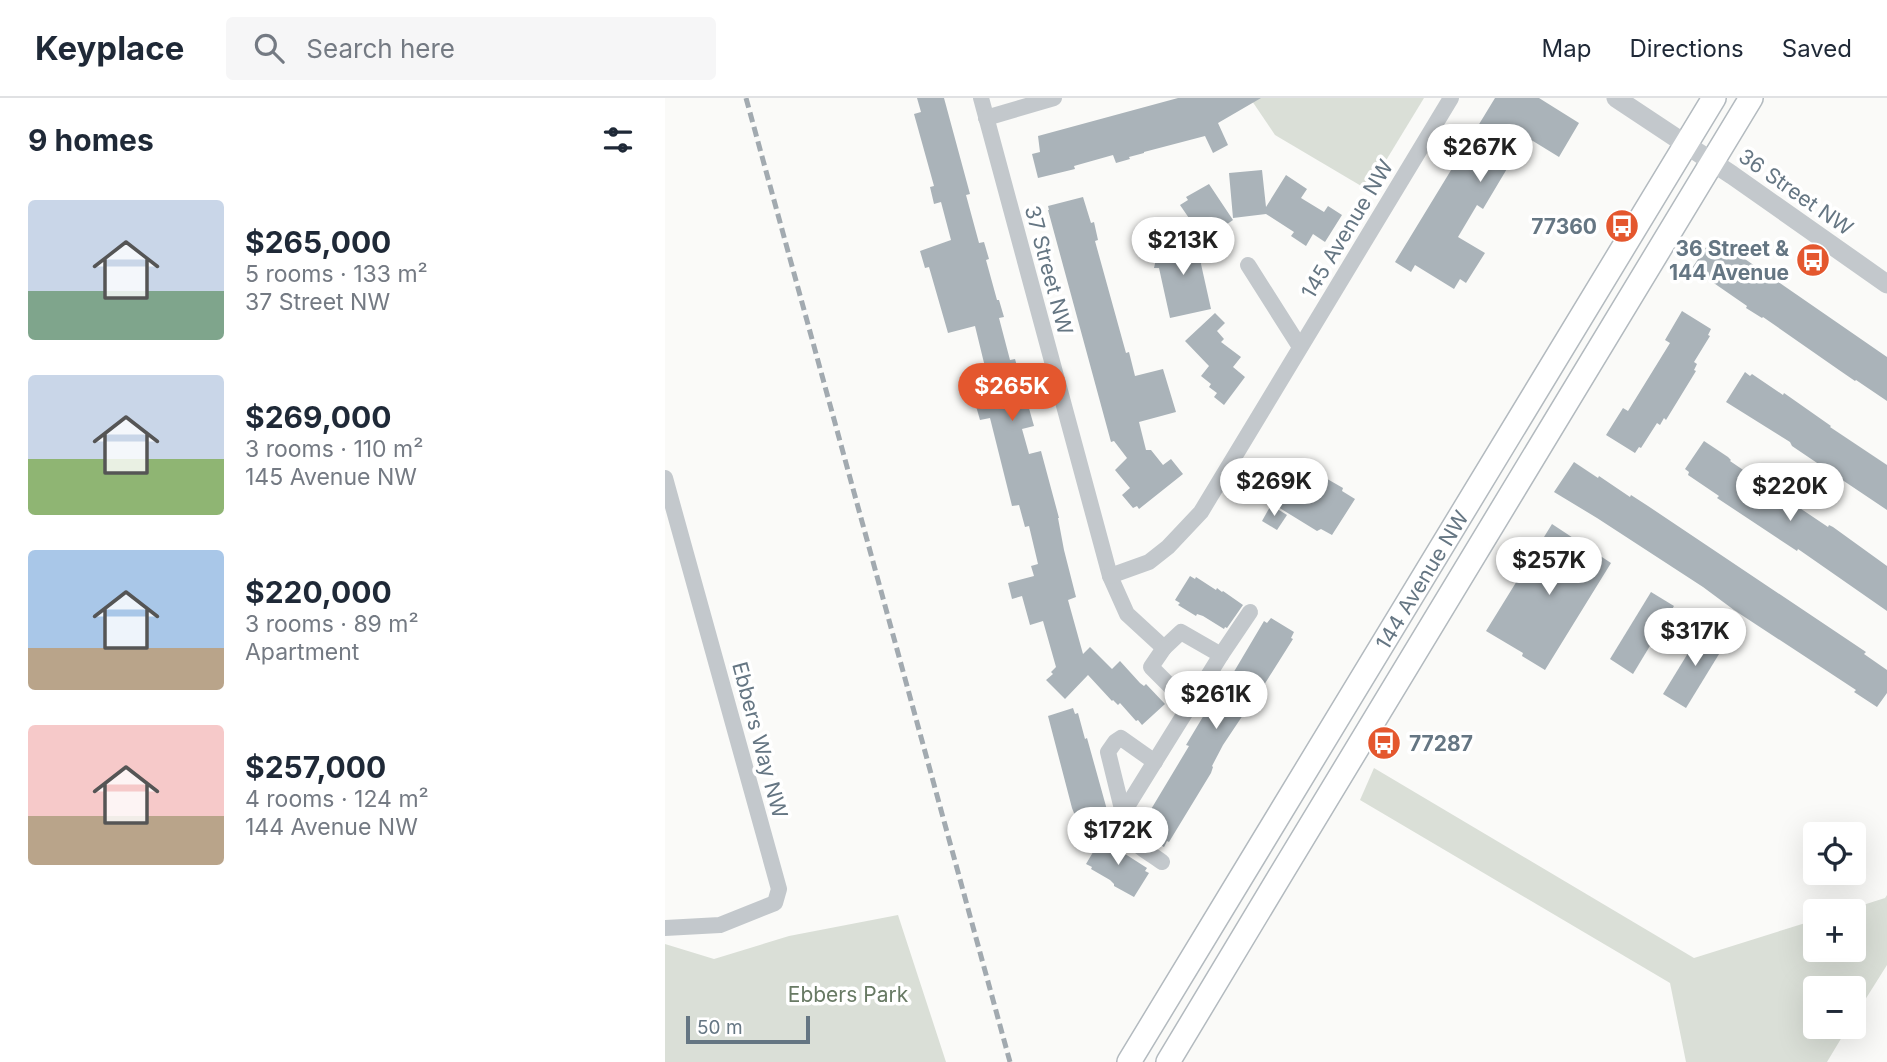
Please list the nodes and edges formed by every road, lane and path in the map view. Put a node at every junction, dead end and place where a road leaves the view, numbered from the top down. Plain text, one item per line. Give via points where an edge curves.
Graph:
1 (981, 98) edge
2 (1054, 98) edge
3 (1451, 98) edge
4 (1616, 98) edge
5 (1714, 98) edge
6 (1751, 98) edge
7 (986, 118) junction
8 (1686, 145) junction
9 (1713, 162) junction
10 (1248, 265) dead end
11 (1887, 284) edge
12 (1300, 346) junction
13 (665, 478) edge
14 (1110, 576) junction
15 (1249, 612) dead end
16 (1164, 648) junction
17 (1221, 655) junction
18 (1189, 705) junction
19 (1155, 762) junction
20 (1123, 813) junction
21 (1161, 862) dead end
22 (665, 928) edge
23 (1129, 1062) edge
24 (1168, 1062) edge

1 - 7 street, 37 Street NW
2 - 7 street
3 - 12 street, 145 Avenue NW
4 - 8 street, 36 Street NW
5 - 8 main road, 144 Avenue NW
6 - 9 main road, 144 Avenue NW
7 - 14 street, 37 Street NW
8 - 9 street, 36 Street NW
8 - 23 main road, 144 Avenue NW
9 - 11 street, 36 Street NW
9 - 24 main road, 144 Avenue NW
10 - 12 street, 145 Avenue NW
12 - 14 street, 145 Avenue NW via 1202,512 1149,562
13 - 22 street, Ebbers Way NW via 779,889 775,903 720,925
14 - 16 street, 37 Street NW via 1127,614
15 - 17 street
16 - 17 street via 1181,632
16 - 18 street via 1151,667
17 - 18 street
18 - 19 street
19 - 20 street
19 - 20 street via 1121,738 1108,752
20 - 21 street via 1123,828 1129,838

